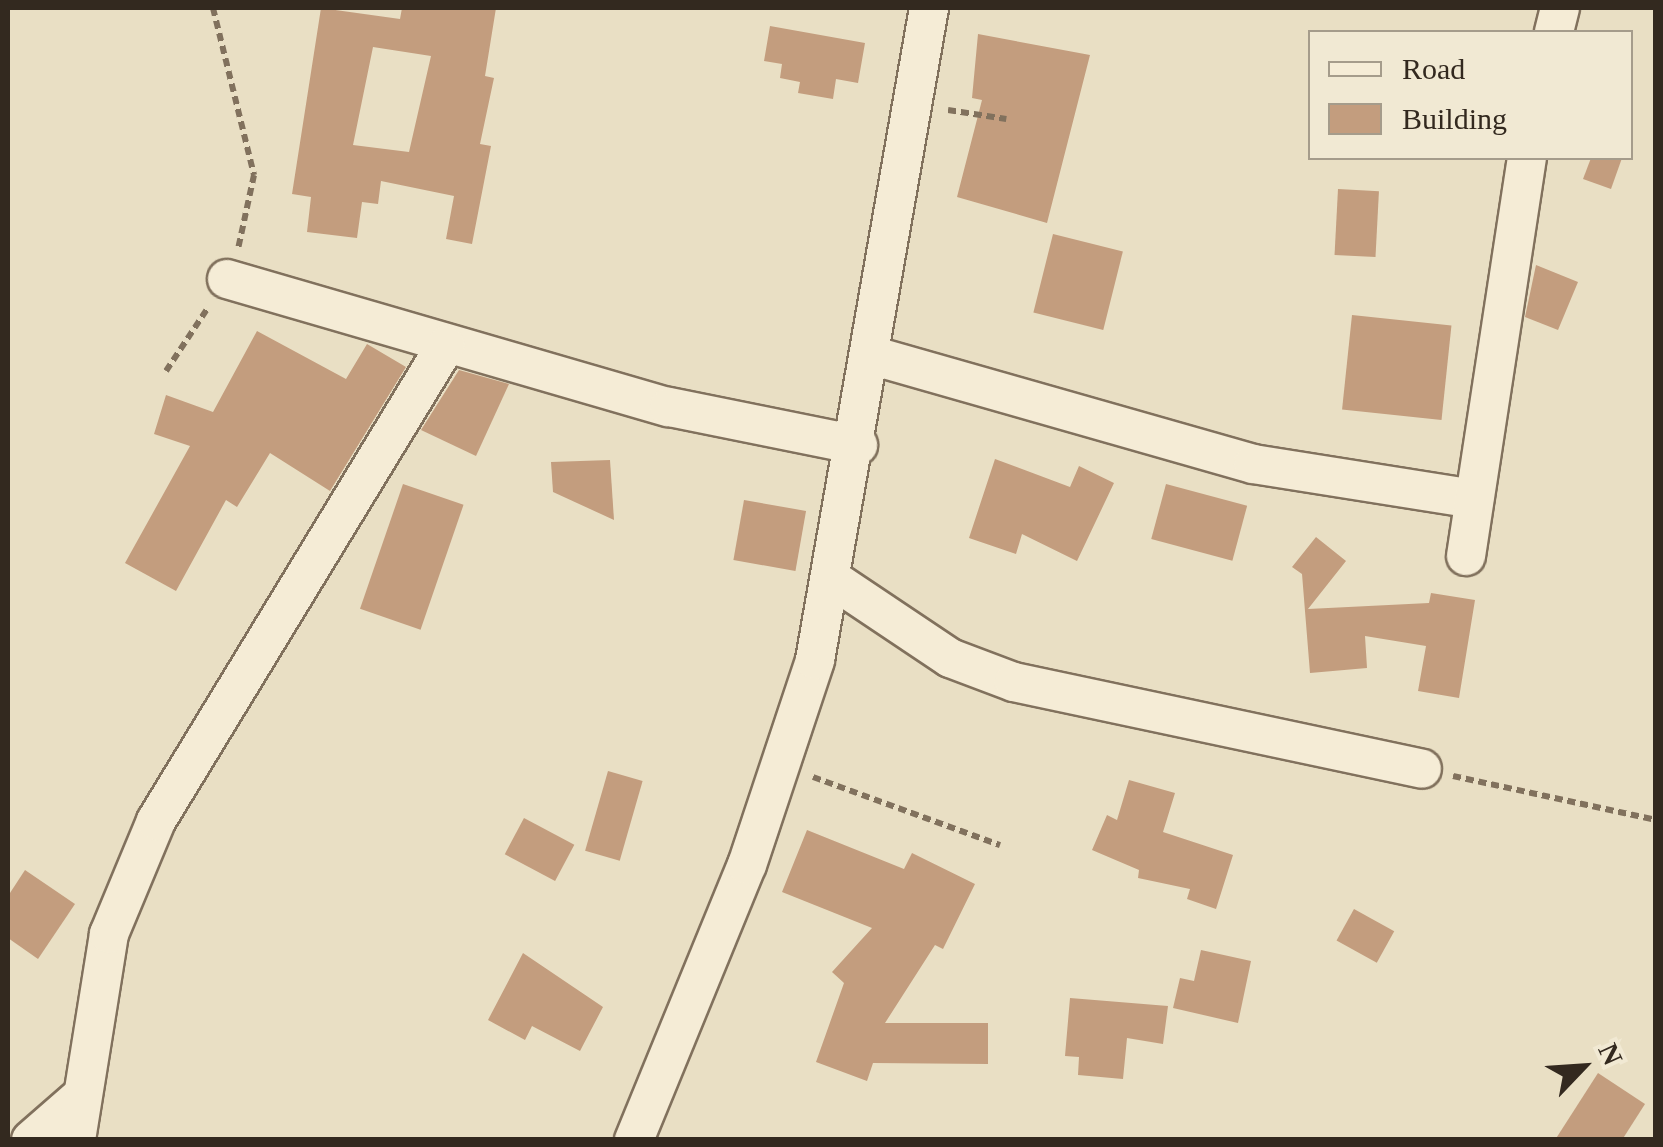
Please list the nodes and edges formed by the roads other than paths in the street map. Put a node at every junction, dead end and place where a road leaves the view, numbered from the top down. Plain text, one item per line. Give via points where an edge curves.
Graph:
1 (929, 8) edge
2 (1527, 160) edge
3 (228, 278) road end
4 (446, 345) junction
5 (874, 356) junction
6 (858, 445) junction
7 (1474, 498) junction
8 (1466, 556) dead end
9 (834, 581) junction
10 (1422, 769) road end
11 (78, 1099) junction
12 (31, 1140) edge
13 (76, 1140) edge
14 (634, 1140) edge

1 - 5 street
2 - 7 street
3 - 4 street
4 - 6 street via 670,407
4 - 11 street via 156,821 108,934
5 - 6 street
5 - 7 street via 1252,464
6 - 9 street
7 - 8 street
9 - 10 street via 950,658 1014,682
9 - 14 street via 784,766
11 - 12 street
11 - 13 street

